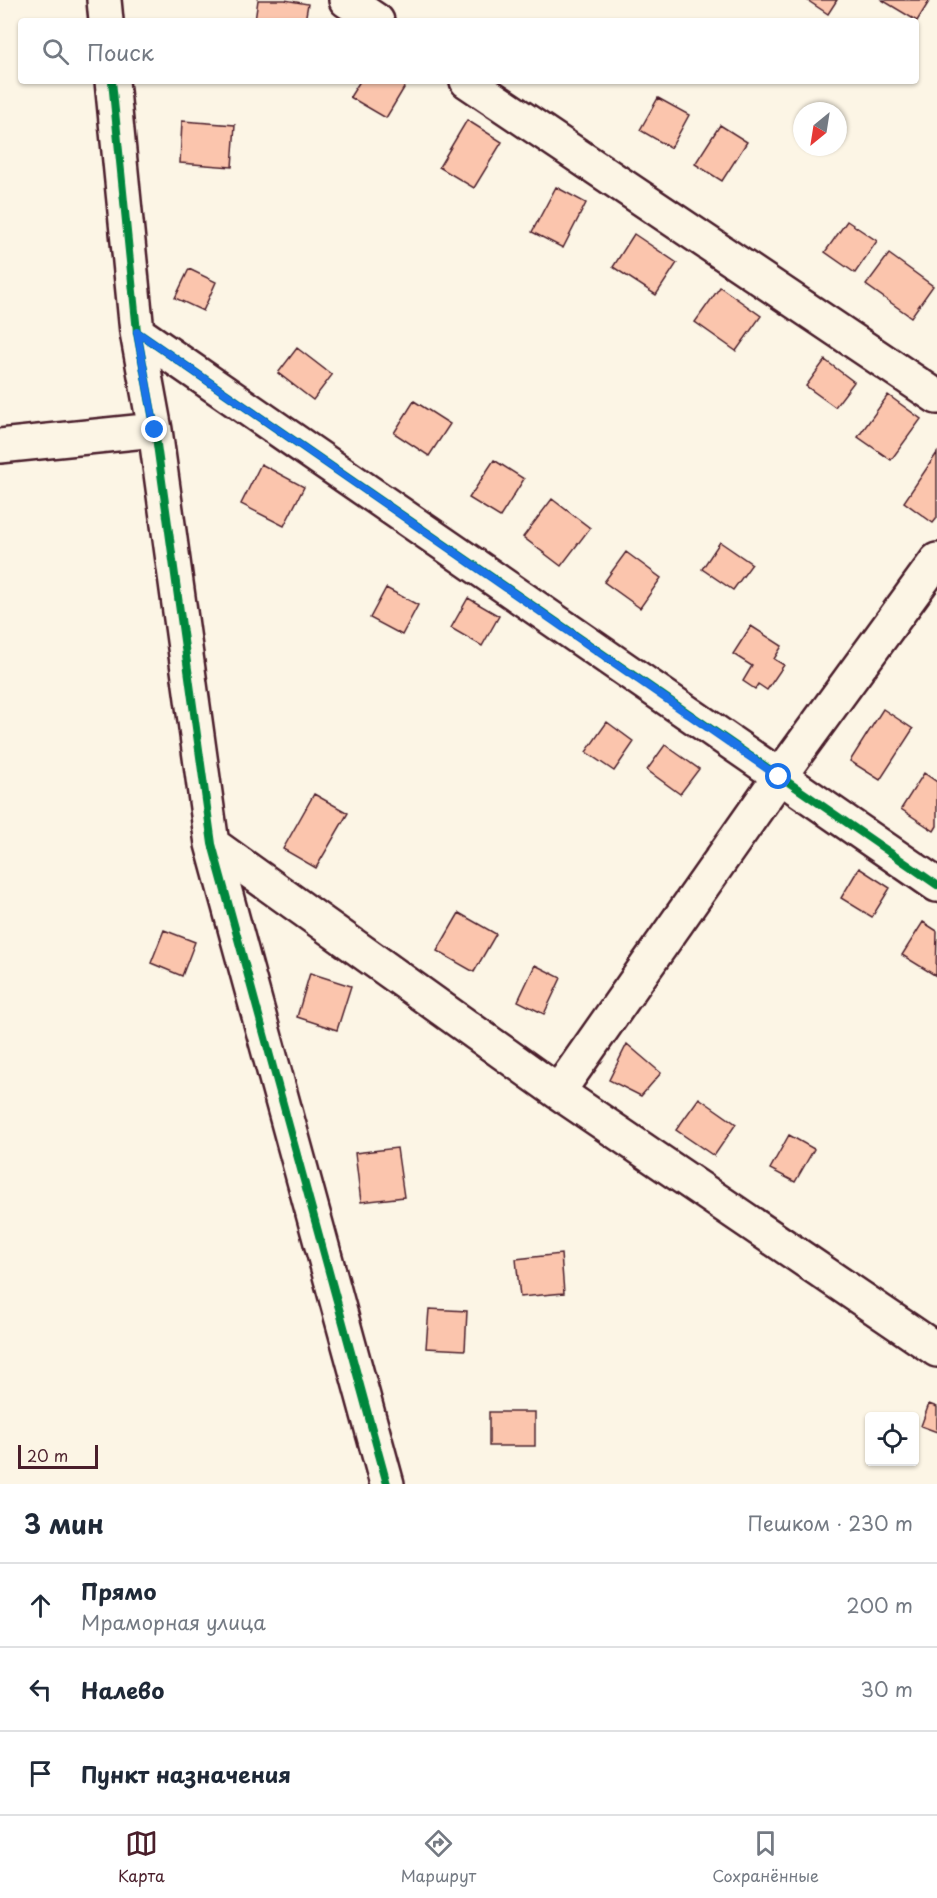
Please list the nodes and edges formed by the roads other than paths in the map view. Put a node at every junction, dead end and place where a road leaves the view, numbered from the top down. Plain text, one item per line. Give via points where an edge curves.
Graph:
1 (104, 0) edge
2 (346, 0) edge
3 (106, 18) edge
4 (373, 18) edge
5 (112, 84) edge
6 (471, 84) edge
7 (137, 332) junction
8 (937, 397) edge
9 (155, 430) junction
10 (0, 446) edge
11 (937, 560) edge
12 (779, 777) junction
13 (212, 844) junction
14 (937, 885) edge
15 (558, 1092) junction
16 (937, 1350) edge
17 (387, 1484) edge

1 - 3 street
2 - 4 street
5 - 7 street
6 - 8 street
7 - 9 street
7 - 12 street
9 - 10 street
9 - 13 street
11 - 12 street
12 - 14 street
12 - 15 street
13 - 15 street
13 - 17 street
15 - 16 street

